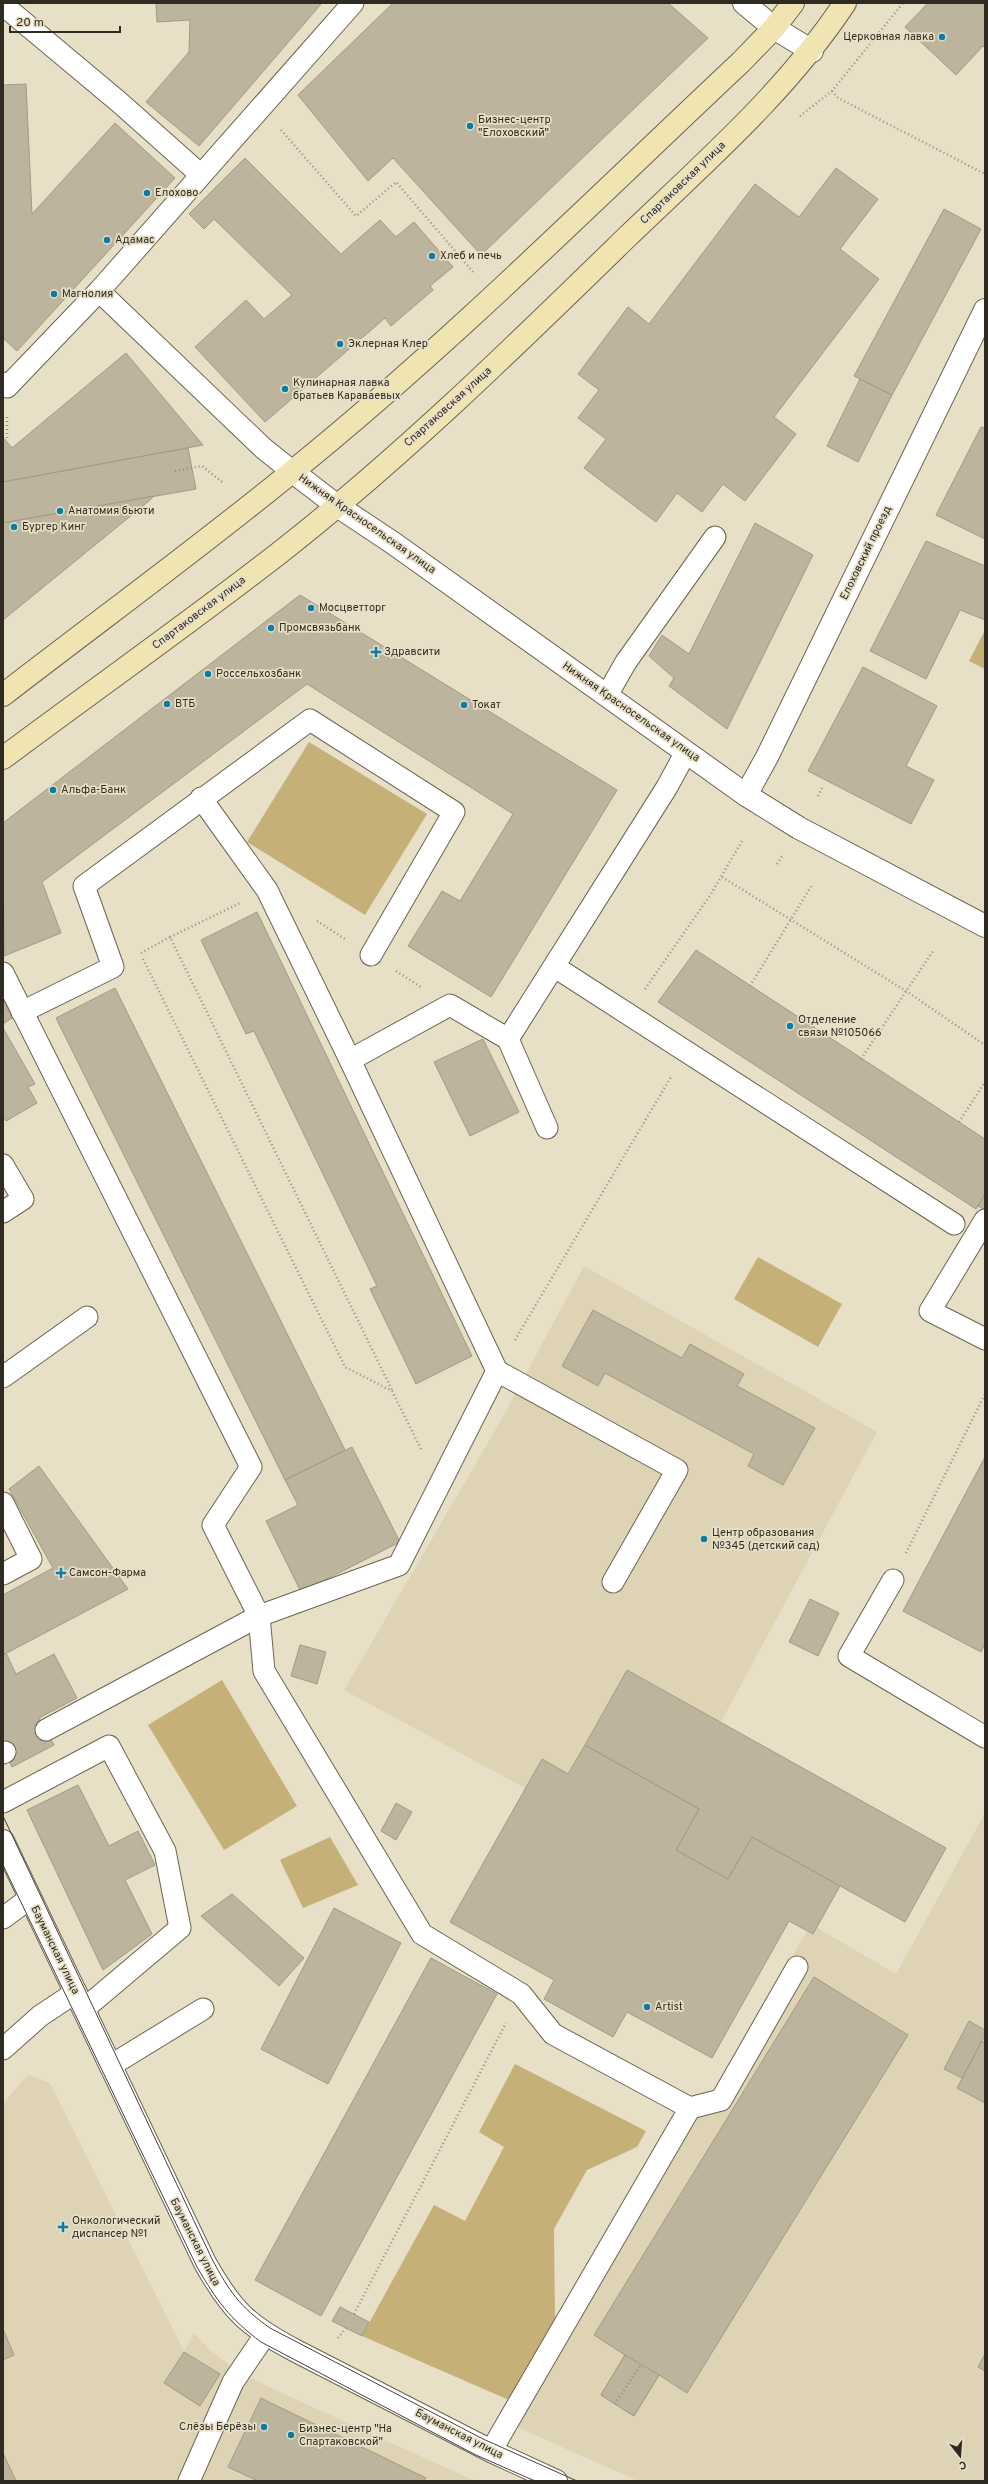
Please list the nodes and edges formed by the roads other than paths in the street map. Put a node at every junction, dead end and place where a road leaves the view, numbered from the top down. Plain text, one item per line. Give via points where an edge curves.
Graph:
1 (353, 3) edge
2 (744, 3) edge
3 (793, 3) edge
4 (846, 3) edge
5 (3, 5) edge
6 (774, 28) junction
7 (812, 51) junction
8 (201, 175) junction
9 (98, 291) junction
10 (985, 310) edge
11 (3, 383) edge
12 (293, 472) junction
13 (336, 505) junction
14 (715, 537) dead end
15 (3, 695) edge
16 (607, 696) junction
17 (686, 752) junction
18 (3, 758) edge
19 (746, 795) junction
20 (201, 798) junction
21 (985, 926) edge
22 (371, 955) dead end
23 (555, 967) junction
24 (3, 973) edge
25 (22, 1012) junction
26 (508, 1039) junction
27 (350, 1060) junction
28 (548, 1128) dead end
29 (3, 1165) edge
30 (3, 1212) edge
31 (985, 1220) edge
32 (954, 1224) dead end
33 (87, 1316) dead end
34 (985, 1339) edge
35 (497, 1371) junction
36 (3, 1377) edge
37 (3, 1503) edge
38 (3, 1574) edge
39 (893, 1580) road end
40 (613, 1582) dead end
41 (258, 1616) junction
42 (46, 1730) dead end
43 (985, 1737) edge
44 (3, 1802) edge
45 (3, 1841) edge
46 (30, 1898) junction
47 (3, 1918) edge
48 (797, 1966) dead end
49 (80, 2001) junction
50 (203, 2009) dead end
51 (3, 2049) edge
52 (110, 2066) junction
53 (690, 2108) junction
54 (265, 2335) junction
55 (491, 2451) junction
56 (189, 2481) edge
57 (556, 2481) edge

1 - 8 lane
2 - 6 street
3 - 6 main road
4 - 7 main road, Спартаковская улица
5 - 8 lane
6 - 7 street
6 - 12 main road via 461,327
7 - 13 main road, Спартаковская улица via 775,93 522,340
8 - 9 lane
9 - 11 lane via 7,387
9 - 12 lane via 263,448
10 - 19 street, Елоховский проезд via 767,757
12 - 13 street, Нижняя Красносельская улица
12 - 15 main road
13 - 16 street, Нижняя Красносельская улица
13 - 18 main road, Спартаковская улица via 279,553
14 - 16 lane via 626,662
16 - 17 street, Нижняя Красносельская улица
17 - 19 street, Нижняя Красносельская улица
17 - 23 lane via 668,787 641,826
19 - 21 street, Нижняя Красносельская улица via 799,828
20 - 22 lane via 310,720 454,812
20 - 25 lane via 84,886 113,967
20 - 27 lane via 266,890
23 - 26 lane
23 - 32 lane
24 - 25 lane
25 - 41 lane via 251,1467 213,1525
26 - 27 lane via 450,1005
26 - 28 lane
27 - 35 lane
29 - 30 lane via 23,1199
31 - 34 lane via 930,1311
33 - 36 lane
35 - 40 lane via 677,1470
35 - 41 lane via 399,1565
37 - 38 lane via 31,1559
39 - 43 lane via 849,1656
41 - 42 lane
41 - 53 lane via 264,1671 422,1934 521,1994 553,2034
44 - 49 lane via 109,1746 165,1852 180,1928
45 - 46 street, Бауманская улица
46 - 47 lane
46 - 49 street, Бауманская улица
48 - 53 lane via 721,2100
49 - 51 lane via 40,2016
49 - 52 street, Бауманская улица
50 - 52 lane
52 - 54 street, Бауманская улица via 204,2263 223,2296 242,2318
53 - 55 lane
54 - 55 street, Бауманская улица
54 - 56 lane via 233,2382
55 - 57 street, Бауманская улица

